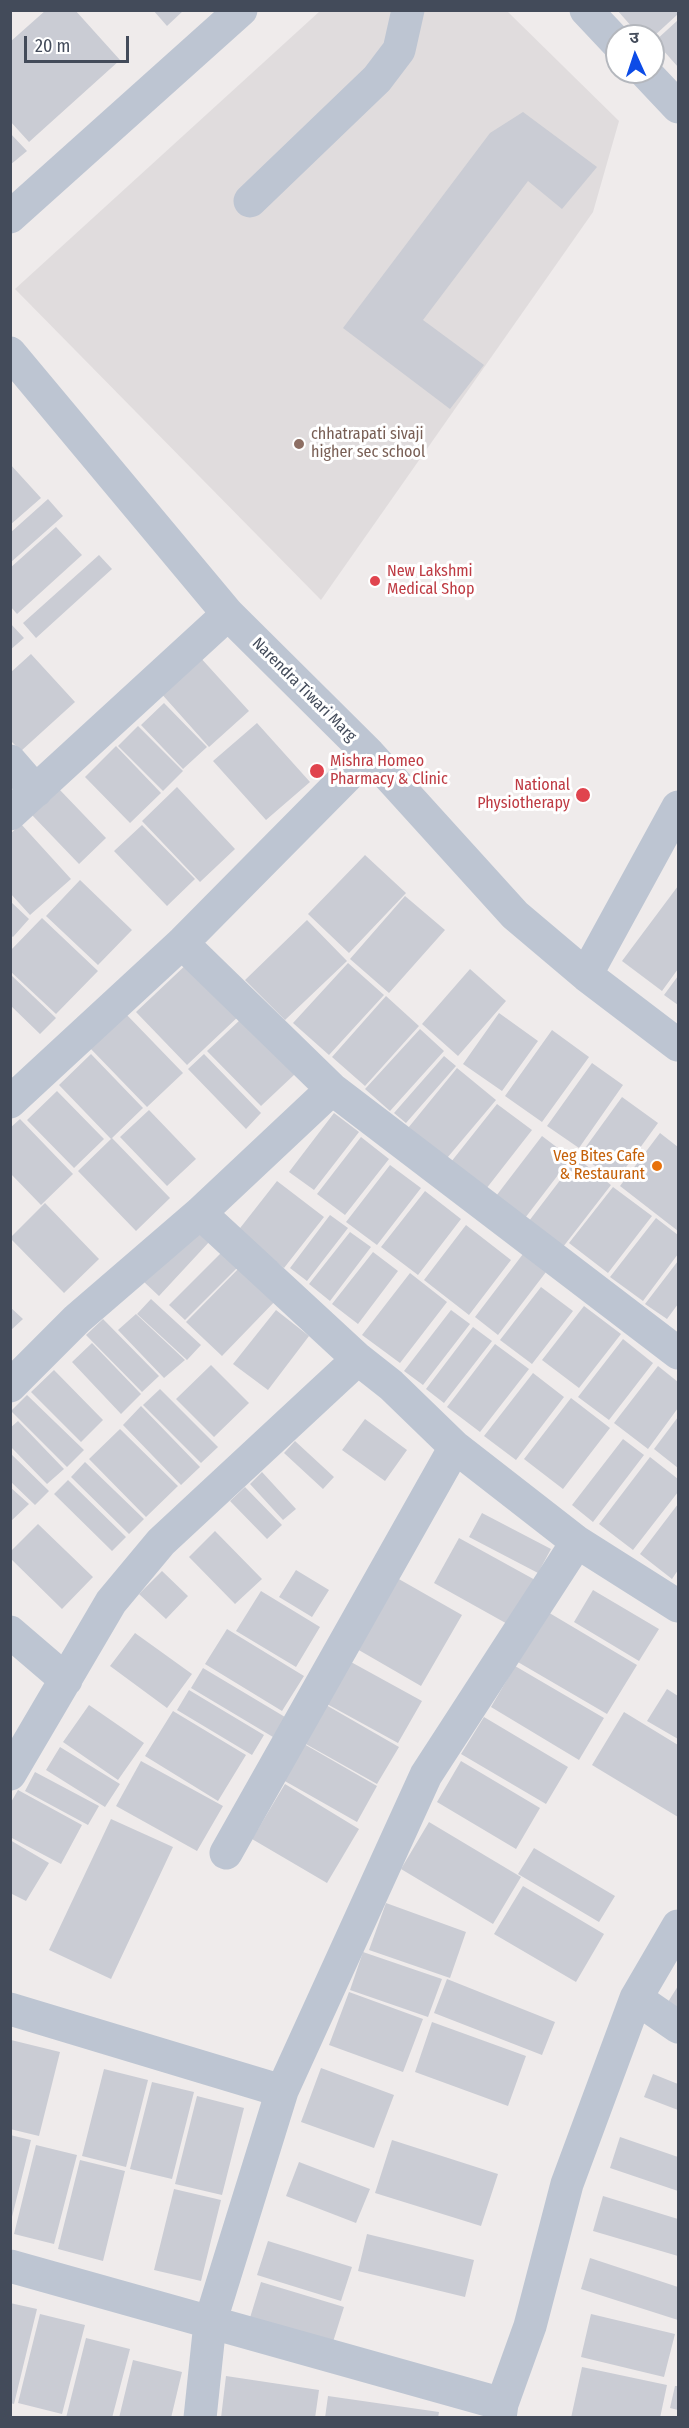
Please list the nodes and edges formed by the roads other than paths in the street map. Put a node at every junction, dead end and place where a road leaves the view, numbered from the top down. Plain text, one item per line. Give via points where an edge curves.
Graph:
1 (241, 10) edge
2 (408, 10) edge
3 (586, 10) edge
4 (605, 30) edge
5 (656, 84) edge
6 (678, 107) edge
7 (250, 201) dead end
8 (10, 217) edge
9 (10, 353) edge
10 (228, 614) junction
11 (369, 754) junction
12 (10, 761) edge
13 (36, 791) junction
14 (678, 807) edge
15 (10, 814) edge
16 (182, 943) junction
17 (586, 975) junction
18 (678, 1045) edge
19 (332, 1089) junction
20 (10, 1102) edge
21 (200, 1213) junction
22 (678, 1353) edge
23 (358, 1359) junction
24 (10, 1386) edge
25 (455, 1447) junction
26 (577, 1542) junction
27 (678, 1606) edge
28 (10, 1632) edge
29 (66, 1680) junction
30 (10, 1774) edge
31 (226, 1853) dead end
32 (678, 1926) edge
33 (636, 1998) junction
34 (10, 2009) edge
35 (678, 2027) edge
36 (282, 2091) junction
37 (10, 2266) edge
38 (210, 2323) junction
39 (501, 2411) edge
40 (200, 2418) edge

1 - 8 street
2 - 7 street via 399,50 377,79
3 - 4 street
5 - 6 street
9 - 10 street, Narendra Tiwari Marg
10 - 11 street, Narendra Tiwari Marg
10 - 13 street
11 - 16 street
11 - 17 street, Narendra Tiwari Marg via 515,915
12 - 13 street
13 - 15 street
14 - 17 street
16 - 19 street
16 - 20 street
17 - 18 street, Narendra Tiwari Marg
19 - 21 street
19 - 22 street
21 - 23 street
21 - 24 street via 77,1319
23 - 25 street
23 - 29 street via 161,1542 111,1602
25 - 26 street
25 - 31 street
26 - 27 street
26 - 36 street via 426,1775
28 - 29 street
29 - 30 street
32 - 33 street
33 - 35 street
33 - 39 street via 567,2184 530,2326
34 - 36 street
36 - 38 street
37 - 38 street
38 - 39 street
38 - 40 street

